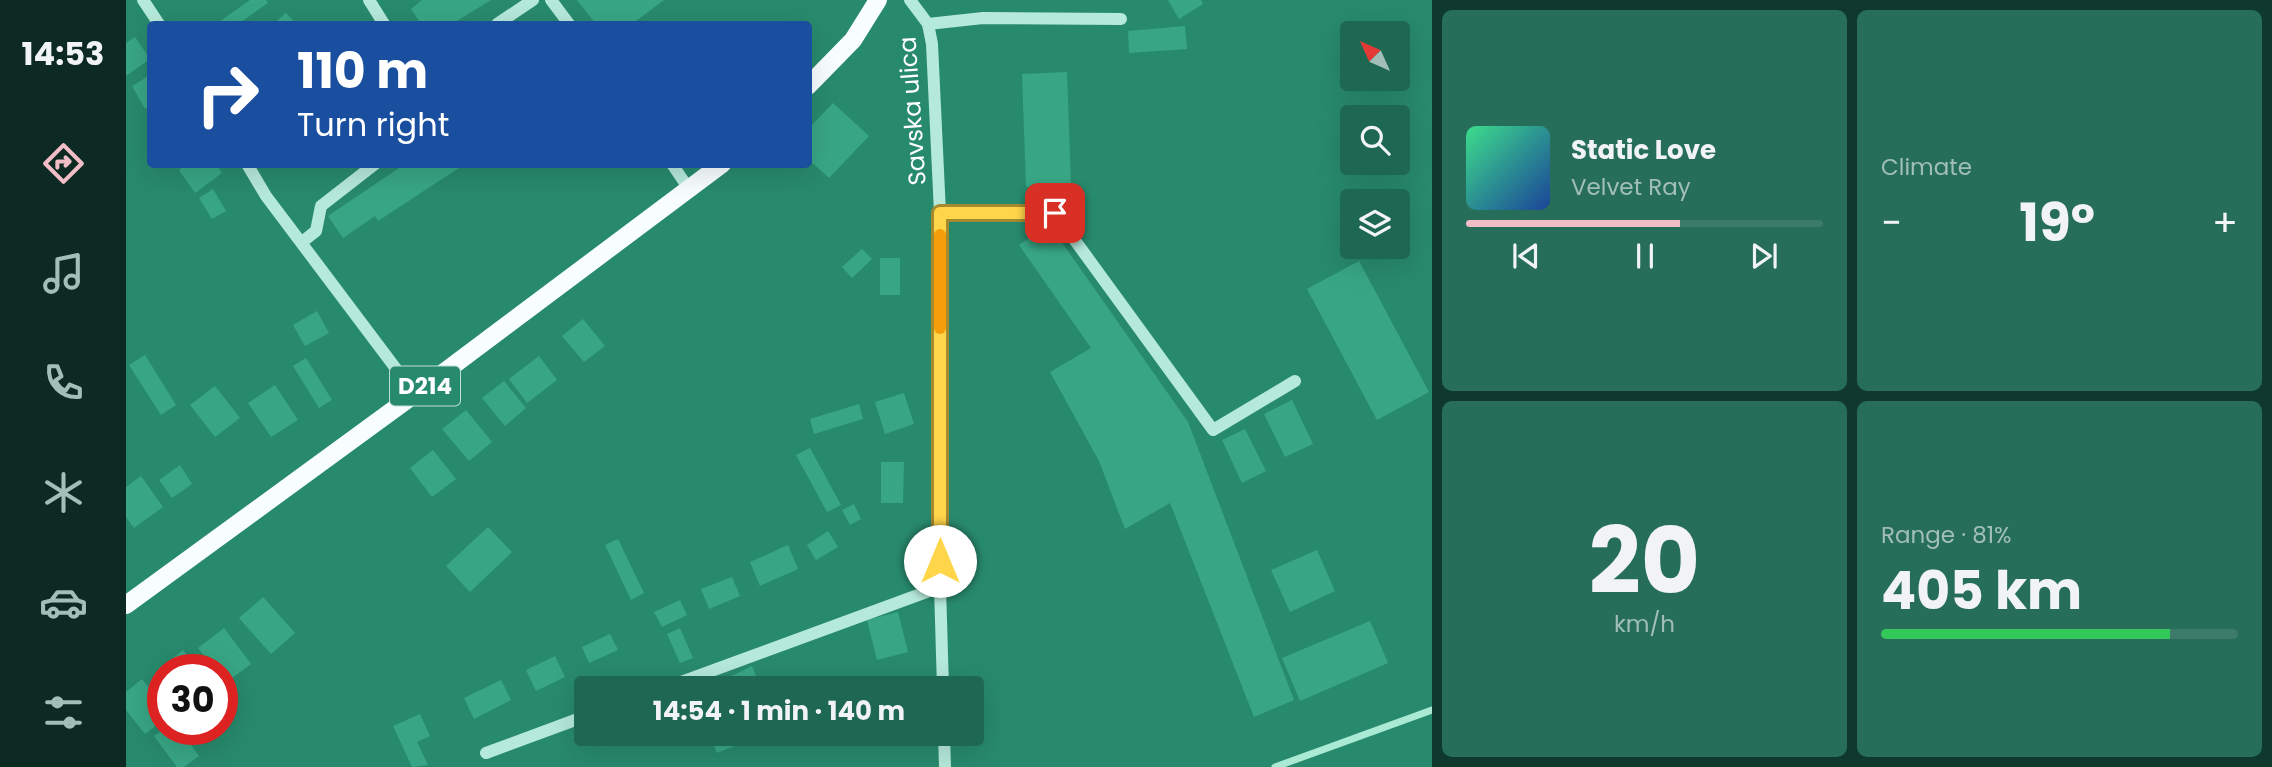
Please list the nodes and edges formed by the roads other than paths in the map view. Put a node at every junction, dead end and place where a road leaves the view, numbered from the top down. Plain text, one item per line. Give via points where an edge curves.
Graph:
1 (144, 0) edge
2 (369, 0) edge
3 (533, 0) edge
4 (551, 0) edge
5 (878, 0) edge
6 (910, 0) edge
7 (1121, 19) dead end
8 (157, 21) edge
9 (382, 21) edge
10 (502, 21) edge
11 (567, 21) edge
12 (928, 24) junction
13 (812, 82) edge
14 (250, 168) edge
15 (370, 168) edge
16 (674, 168) edge
17 (718, 168) edge
18 (689, 189) junction
19 (940, 213) junction
20 (302, 243) junction
21 (1295, 381) dead end
22 (415, 394) junction
23 (940, 587) junction
24 (126, 605) edge
25 (698, 676) edge
26 (943, 676) edge
27 (574, 720) edge
28 (944, 746) edge
29 (486, 753) dead end
30 (945, 767) edge

1 - 8 street
2 - 9 street
3 - 10 street
4 - 11 street
5 - 13 main road via 853,40
6 - 12 street, Savska ulica
7 - 12 street via 983,18
12 - 19 street, Savska ulica
14 - 20 street
15 - 20 street via 321,206 316,231
16 - 18 street
17 - 18 main road, D214
18 - 22 main road, D214
19 - 21 street via 1055,213 1213,430
19 - 23 street, Savska ulica
20 - 22 street
22 - 24 main road, D214
23 - 25 street
23 - 26 street, Savska ulica
27 - 29 street
28 - 30 street

